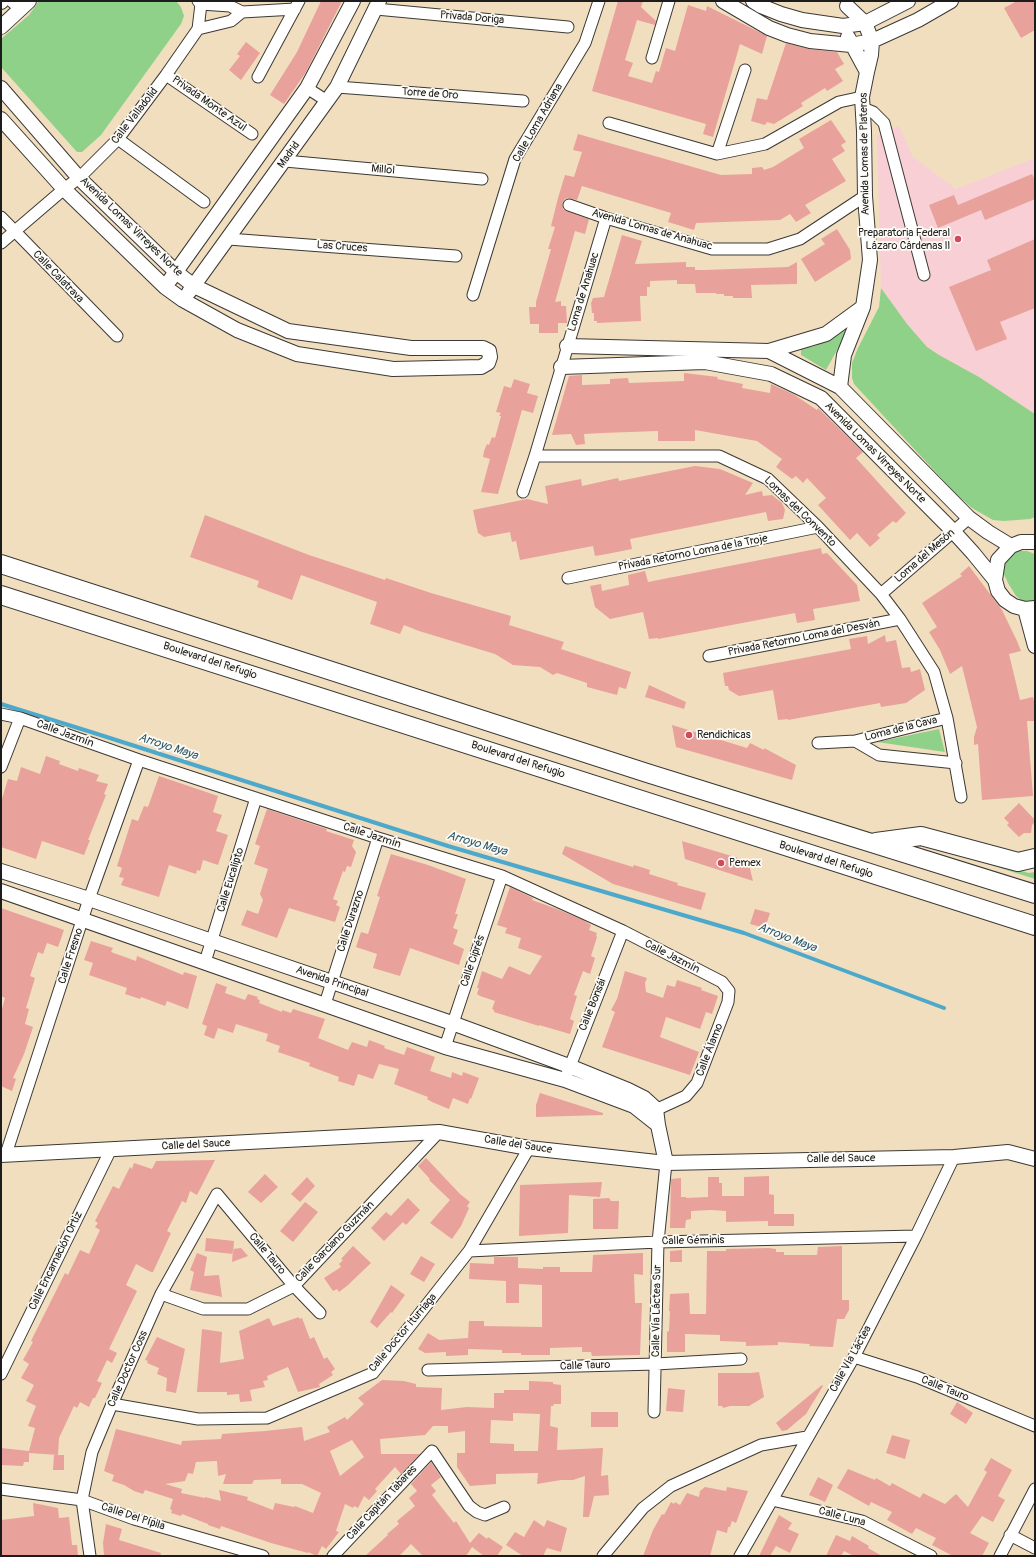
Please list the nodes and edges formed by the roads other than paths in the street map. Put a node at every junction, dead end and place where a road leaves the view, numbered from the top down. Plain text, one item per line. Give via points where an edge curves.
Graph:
1 (353, 1) edge
2 (599, 1) edge
3 (669, 1) edge
4 (723, 1) edge
5 (752, 1) edge
6 (908, 1) edge
7 (951, 1) edge
8 (199, 3) edge
9 (847, 3) edge
10 (20, 4) edge
11 (297, 5) edge
12 (378, 5) edge
13 (242, 12) junction
14 (865, 22) junction
15 (568, 26) dead end
16 (843, 26) junction
17 (1, 27) edge
18 (198, 29) junction
19 (872, 41) junction
20 (851, 45) junction
21 (652, 58) dead end
22 (745, 70) dead end
23 (866, 72) junction
24 (166, 75) junction
25 (258, 77) dead end
26 (337, 87) junction
27 (1, 88) edge
28 (307, 88) junction
29 (327, 101) junction
30 (523, 101) dead end
31 (863, 102) junction
32 (1, 119) edge
33 (609, 123) dead end
34 (252, 134) dead end
35 (118, 139) junction
36 (717, 154) junction
37 (285, 161) junction
38 (79, 178) junction
39 (482, 179) dead end
40 (64, 189) junction
41 (865, 196) junction
42 (204, 202) dead end
43 (569, 205) dead end
44 (1, 217) edge
45 (606, 218) junction
46 (14, 232) junction
47 (228, 239) junction
48 (1, 243) edge
49 (456, 256) dead end
50 (176, 272) junction
51 (924, 275) dead end
52 (194, 286) junction
53 (165, 287) junction
54 (473, 295) dead end
55 (183, 300) junction
56 (863, 307) junction
57 (116, 336) dead end
58 (567, 346) junction
59 (769, 351) junction
60 (561, 367) junction
61 (840, 387) junction
62 (535, 456) junction
63 (523, 492) dead end
64 (969, 518) junction
65 (818, 527) junction
66 (953, 531) junction
67 (1034, 540) edge
68 (1011, 546) junction
69 (1, 564) edge
70 (568, 578) dead end
71 (995, 580) junction
72 (881, 594) junction
73 (1, 595) edge
74 (1030, 609) edge
75 (900, 619) junction
76 (1035, 646) edge
77 (709, 656) dead end
78 (1, 714) edge
79 (20, 718) junction
80 (947, 718) junction
81 (855, 741) junction
82 (818, 743) dead end
83 (139, 760) junction
84 (956, 763) junction
85 (1, 767) edge
86 (961, 796) dead end
87 (256, 798) junction
88 (378, 838) junction
89 (870, 842) junction
90 (1035, 858) edge
91 (1, 871) edge
92 (502, 876) junction
93 (1, 891) edge
94 (1035, 894) edge
95 (89, 899) junction
96 (83, 919) junction
97 (1035, 926) edge
98 (623, 931) junction
99 (212, 941) junction
100 (205, 962) junction
101 (332, 982) junction
102 (729, 991) joint
103 (325, 1004) junction
104 (452, 1023) junction
105 (445, 1047) junction
106 (569, 1066) junction
107 (565, 1080) junction
108 (650, 1112) junction
109 (440, 1132) junction
110 (529, 1148) junction
111 (111, 1149) junction
112 (4, 1154) edge
113 (954, 1157) junction
114 (1035, 1159) edge
115 (666, 1162) junction
116 (216, 1194) joint
117 (916, 1236) junction
118 (658, 1242) junction
119 (469, 1251) junction
120 (294, 1286) junction
121 (161, 1294) junction
122 (320, 1313) dead end
123 (854, 1357) junction
124 (741, 1359) dead end
125 (656, 1364) junction
126 (428, 1370) dead end
127 (1, 1374) edge
128 (112, 1404) junction
129 (654, 1412) dead end
130 (1035, 1426) edge
131 (807, 1437) junction
132 (1, 1489) edge
133 (1035, 1489) edge
134 (82, 1500) junction
135 (772, 1500) junction
136 (504, 1508) dead end
137 (1010, 1535) junction
138 (1035, 1548) edge
139 (90, 1556) edge
140 (263, 1556) edge
141 (333, 1556) edge
142 (603, 1556) edge
143 (740, 1556) edge
144 (931, 1556) edge
145 (1000, 1556) edge

1 - 28 street
2 - 54 street, Calle Loma Adriana via 585,43 515,159
3 - 21 street
4 - 20 street via 769,28 787,35 810,41
5 - 16 street via 802,20
6 - 14 street
7 - 19 street via 918,20
8 - 13 street via 230,6
8 - 18 street, Calle Valladolid
9 - 14 street
9 - 16 street
10 - 17 street
11 - 13 street
11 - 25 street
12 - 15 street, Privada Doriga
12 - 26 street, Madrid
13 - 18 street via 231,21
14 - 16 street
14 - 19 street
16 - 20 street
18 - 24 street, Calle Valladolid
19 - 20 street
19 - 23 street, Avenida Lomas de Plateros via 872,55
20 - 23 street
22 - 36 street
23 - 31 street, Avenida Lomas de Plateros
24 - 34 street, Privada Monte Azul
24 - 35 street, Calle Valladolid
26 - 29 street, Madrid
26 - 30 street, Torre de Oro
27 - 38 street, Avenida Lomas Virreyes Norte
28 - 29 street
28 - 50 street
29 - 37 street, Madrid
31 - 36 street via 839,102 765,144
31 - 41 street, Avenida Lomas de Plateros
31 - 51 street via 884,123
32 - 40 street, Avenida Lomas Virreyes Norte
33 - 36 street
35 - 38 street, Calle Valladolid
35 - 42 street
37 - 39 street, Millol
37 - 47 street, Madrid
38 - 40 street, Calle Valladolid
38 - 50 street, Avenida Lomas Virreyes Norte
40 - 46 street, Calle Valladolid
40 - 53 street, Avenida Lomas Virreyes Norte
41 - 45 street, Avenida Lomas de Anahuac via 800,239 768,249 712,249
41 - 56 street, Avenida Lomas de Plateros via 870,260
43 - 45 street, Avenida Lomas de Anahuac
44 - 46 street, Calle Calatrava
45 - 58 street, Loma de Anahuac
46 - 48 street, Calle Valladolid
46 - 57 street, Calle Calatrava
47 - 49 street, Las Cruces
47 - 52 street, Madrid
50 - 52 street, Avenida Lomas Virreyes Norte
50 - 53 street
52 - 55 street, Madrid
52 - 55 street, Avenida Lomas Virreyes Norte via 288,331 411,348 483,348 489,351 490,357 488,363 481,366 393,369 296,354 237,330
53 - 55 street, Avenida Lomas Virreyes Norte
56 - 59 street via 826,334
56 - 61 street, Avenida Lomas de Plateros via 844,355
58 - 59 street, Avenida Lomas Virreyes Norte
58 - 60 street, Loma de Anahuac
59 - 61 street, Avenida Lomas Virreyes Norte
60 - 62 street
60 - 66 street, Avenida Lomas Virreyes Norte via 705,362 771,374 821,398
61 - 64 street, Avenida Lomas Virreyes Norte
62 - 63 street
62 - 65 street, Lomas del Convento via 719,456 768,479
64 - 66 street, Loma del Mesón
64 - 68 street, Avenida Lomas Virreyes Norte
65 - 70 street, Privada Retorno Loma de la Troje
65 - 72 street, Lomas del Convento
66 - 71 street, Avenida Lomas Virreyes Norte
66 - 72 street, Loma del Mesón
67 - 68 street
68 - 71 street via 998,560
69 - 89 main road
71 - 74 street, Avenida Lomas Virreyes Norte via 998,591 1005,600 1014,606
72 - 75 street, Lomas del Convento
73 - 97 main road, Boulevard del Refugio
74 - 76 street
75 - 77 street, Privada Retorno Loma del Desván
75 - 80 street, Lomas del Convento via 934,672
78 - 79 street, Calle Jazmín
79 - 83 street, Calle Jazmín
79 - 85 street
80 - 81 street, Loma de la Cava
80 - 84 street, Lomas del Convento
81 - 82 street, Loma de la Cava
81 - 84 street, Loma de la Cava via 879,755
83 - 87 street, Calle Jazmín
83 - 95 street, Calle Fresno
84 - 86 street, Lomas del Convento
87 - 88 street, Calle Jazmín
87 - 99 street, Calle Eucalipto
88 - 92 street, Calle Jazmín
88 - 101 street, Calle Durazno
89 - 90 main road via 921,836 1018,862
89 - 94 main road
91 - 95 street, Avenida Principal
92 - 98 street, Calle Jazmín
92 - 104 street, Calle Ciprés
93 - 96 street, Avenida Principal
95 - 96 street, Calle Fresno
95 - 99 street, Avenida Principal
96 - 100 street, Avenida Principal
96 - 112 street, Calle Fresno
98 - 102 street, Calle Jazmín via 722,982
98 - 106 street, Calle Bonsái
99 - 100 street, Calle Eucalipto
99 - 101 street, Avenida Principal
100 - 103 street, Avenida Principal
101 - 103 street, Calle Durazno
101 - 104 street, Avenida Principal
102 - 108 street, Calle Álamo via 728,1002 697,1083 686,1096
103 - 105 street, Avenida Principal
104 - 105 street, Calle Ciprés
104 - 106 street, Avenida Principal
105 - 107 street, Avenida Principal
106 - 107 street, Calle Bonsái
106 - 108 street, Avenida Principal via 644,1098
107 - 108 street, Avenida Principal
108 - 115 street via 658,1124
109 - 110 street, Calle del Sauce
109 - 111 street, Calle del Sauce
109 - 120 street, Calle Garciano Guzmán
110 - 115 street, Calle del Sauce
110 - 119 street, Calle Doctor Iturriaga
111 - 112 street, Calle del Sauce
111 - 127 street, Calle Encarnación Ortiz
113 - 114 street, Calle del Sauce via 1008,1152
113 - 115 street, Calle del Sauce
113 - 117 street, Calle Vía Láctea
115 - 118 street, Calle Vía Láctea Sur
116 - 120 street, Calle Tauro
116 - 121 street, Calle Doctor Coss
117 - 118 street, Calle Géminis
117 - 123 street, Calle Vía Láctea
118 - 119 street, Calle Géminis
118 - 125 street, Calle Vía Láctea Sur
119 - 128 street, Calle Doctor Iturriaga via 373,1373 267,1418 198,1419
120 - 121 street, Calle Garciano Guzmán via 248,1309 203,1308
120 - 122 street, Calle Tauro
121 - 128 street, Calle Doctor Coss
123 - 130 street, Calle Tauro via 917,1377
123 - 131 street, Calle Vía Láctea
124 - 125 street, Calle Tauro
125 - 126 street, Calle Tauro
125 - 129 street, Calle Vía Láctea Sur
128 - 134 street, Calle Doctor Coss via 92,1452
131 - 135 street, Calle Vía Láctea
131 - 142 street via 761,1445 671,1486 643,1508
132 - 134 street, Calle Del Pípila
133 - 137 street
134 - 139 street, Calle Doctor Coss
134 - 140 street, Calle Del Pípila via 134,1519
135 - 143 street, Calle Vía Láctea
135 - 144 street, Calle Luna via 862,1521
136 - 141 street, Calle Capitán Tabares via 485,1515 469,1506 432,1451
137 - 138 street
137 - 145 street

